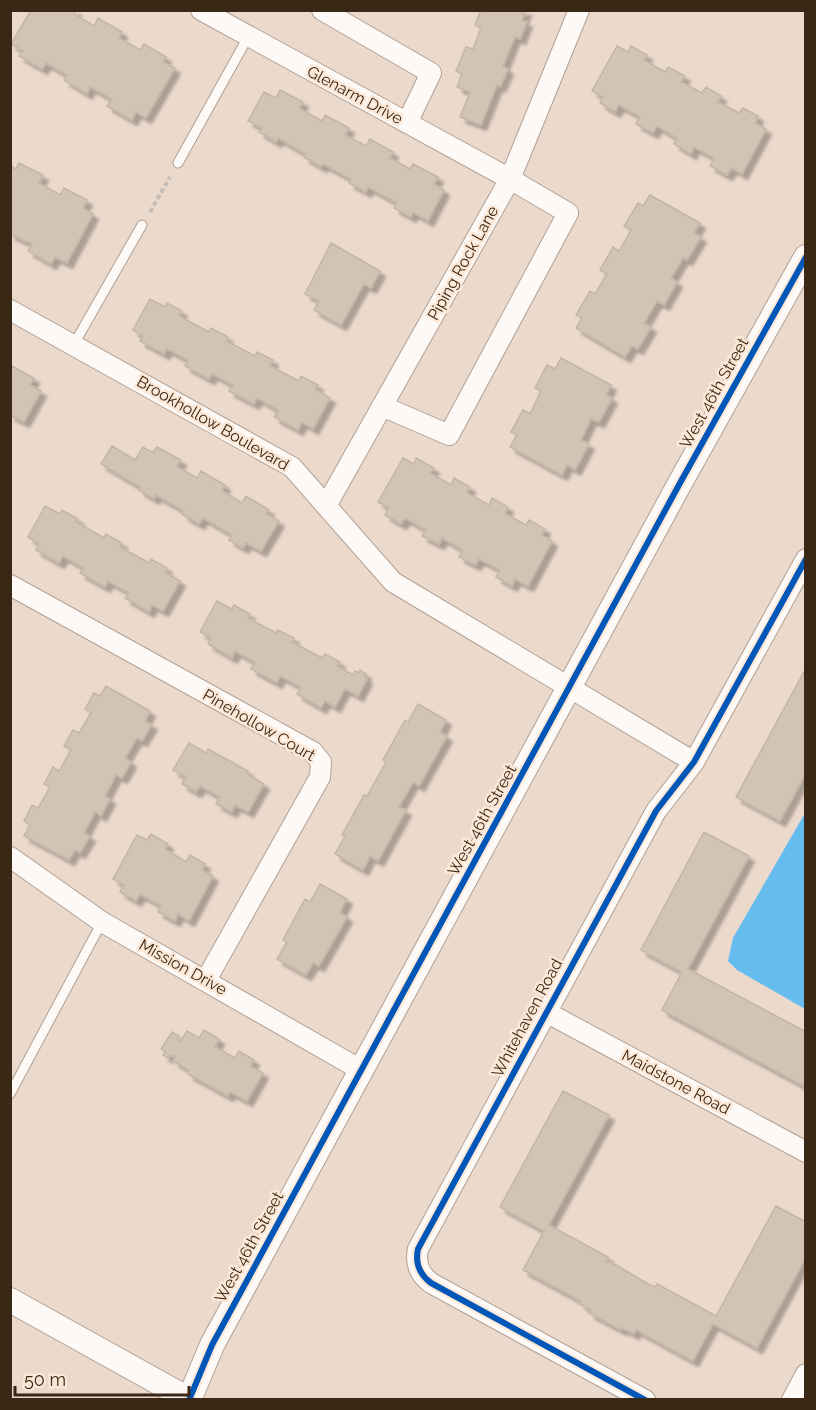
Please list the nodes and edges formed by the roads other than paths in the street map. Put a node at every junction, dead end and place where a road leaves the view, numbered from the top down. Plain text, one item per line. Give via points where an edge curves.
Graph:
1 (201, 10) edge
2 (322, 10) edge
3 (579, 10) edge
4 (248, 37) junction
5 (407, 123) junction
6 (178, 163) road end
7 (510, 179) junction
8 (142, 225) road end
9 (806, 257) edge
10 (10, 309) edge
11 (74, 344) junction
12 (382, 406) junction
13 (326, 506) junction
14 (806, 559) edge
15 (10, 585) edge
16 (569, 688) junction
17 (694, 762) junction
18 (10, 857) edge
19 (102, 922) junction
20 (206, 980) junction
21 (546, 1012) junction
22 (361, 1070) junction
23 (10, 1094) edge
24 (806, 1152) edge
25 (10, 1300) edge
26 (806, 1374) edge
27 (189, 1399) edge
28 (645, 1400) edge
29 (792, 1400) edge

1 - 4 street, Glenarm Drive
2 - 5 street via 431,73
3 - 7 street, Piping Rock Lane
4 - 5 street, Glenarm Drive
4 - 6 lane
5 - 7 street, Glenarm Drive
7 - 12 street, Piping Rock Lane
7 - 12 street, Glenarm Drive via 568,213 449,435
8 - 11 lane
9 - 16 street, West 46th Street
10 - 11 street, Brookhollow Boulevard
11 - 13 street, Brookhollow Boulevard via 292,467
12 - 13 street, Piping Rock Lane
13 - 16 street, Brookhollow Boulevard via 393,582
14 - 17 street, Whitehaven Road
15 - 20 street, Pinehollow Court via 313,752 321,762 320,777
16 - 17 street
16 - 22 street, West 46th Street
17 - 21 street, Whitehaven Road via 656,811
18 - 19 street, Mission Drive
19 - 20 street, Mission Drive
19 - 23 lane
20 - 22 street, Mission Drive
21 - 24 street, Maidstone Road
21 - 28 street, Whitehaven Road via 418,1248 417,1267 431,1283
22 - 27 street, West 46th Street via 212,1344
25 - 27 street
26 - 29 street

